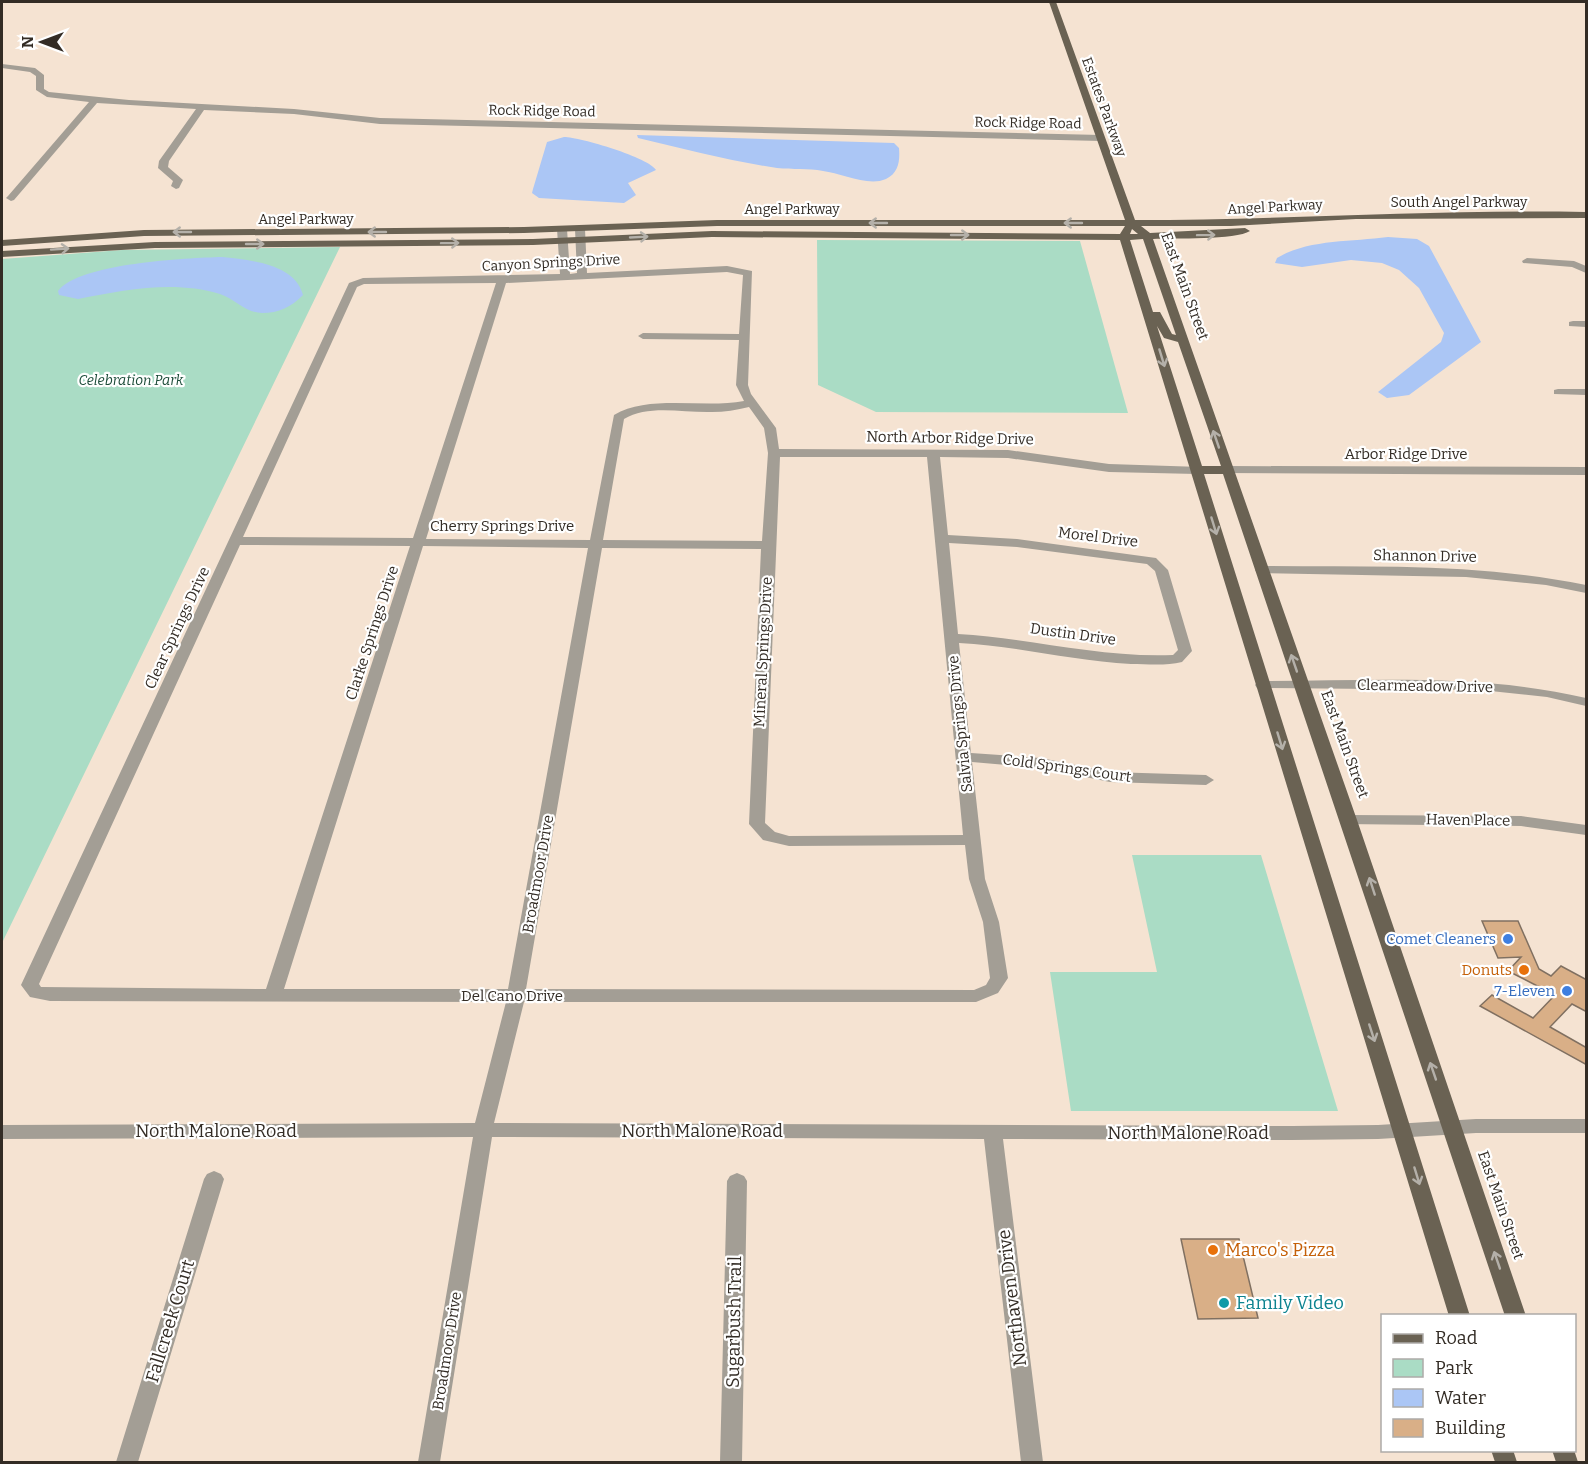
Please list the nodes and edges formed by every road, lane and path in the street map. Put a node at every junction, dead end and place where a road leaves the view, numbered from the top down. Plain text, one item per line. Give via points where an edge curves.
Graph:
1 (1052, 2) edge
2 (2, 66) edge
3 (94, 101) junction
4 (200, 109) junction
5 (1101, 138) junction
6 (176, 186) dead end
7 (11, 198) dead end
8 (1587, 215) edge
9 (1331, 218) junction
10 (1131, 223) junction
11 (580, 234) junction
12 (562, 235) junction
13 (1147, 236) junction
14 (1124, 237) junction
15 (2, 243) edge
16 (2, 254) edge
17 (1527, 261) dead end
18 (1587, 270) edge
19 (744, 271) joint
20 (582, 275) junction
21 (565, 276) junction
22 (502, 280) junction
23 (359, 282) joint
24 (1142, 294) junction
25 (1573, 324) dead end
26 (1587, 324) edge
27 (643, 336) dead end
28 (744, 337) junction
29 (1182, 340) junction
30 (1558, 392) dead end
31 (1587, 392) edge
32 (752, 403) junction
33 (774, 453) junction
34 (933, 453) junction
35 (1197, 470) junction
36 (1226, 470) junction
37 (1587, 471) edge
38 (942, 539) junction
39 (236, 541) junction
40 (418, 542) junction
41 (596, 543) junction
42 (768, 545) junction
43 (1262, 570) junction
44 (1587, 589) edge
45 (952, 638) junction
46 (1185, 651) joint
47 (1262, 686) junction
48 (1302, 686) junction
49 (1587, 702) edge
50 (964, 757) junction
51 (1206, 780) dead end
52 (1349, 820) junction
53 (1587, 830) edge
54 (972, 840) junction
55 (992, 989) joint
56 (32, 990) joint
57 (273, 995) junction
58 (516, 996) junction
59 (1587, 1126) edge
60 (1452, 1127) junction
61 (484, 1130) junction
62 (1403, 1130) junction
63 (2, 1132) edge
64 (993, 1133) junction
65 (214, 1179) dead end
66 (737, 1181) dead end
67 (1459, 1314) edge
68 (1515, 1314) edge
69 (127, 1462) edge
70 (429, 1462) edge
71 (731, 1462) edge
72 (1032, 1462) edge

1 - 5 main road, Estates Parkway
2 - 3 street, Rock Ridge Road via 32,70 40,75 40,90 46,94
3 - 4 street, Rock Ridge Road
3 - 7 street
4 - 5 street, Rock Ridge Road via 266,110 380,121
4 - 6 street via 164,161 163,168 178,180
5 - 10 main road, Estates Parkway
8 - 9 main road, South Angel Parkway
9 - 10 main road, Angel Parkway
13 -> 9 main road, Angel Parkway via 1218,234
10 -> 11 main road, Angel Parkway via 717,223
10 - 13 main road, East Main Street
10 - 14 main road
11 - 12 main road, Angel Parkway
11 -> 14 main road, Angel Parkway
11 - 20 street
12 -> 15 main road, Angel Parkway via 135,233
16 -> 12 main road, Angel Parkway via 125,245
12 - 21 street
13 - 14 main road, Angel Parkway
13 - 29 main road, East Main Street
14 - 24 main road
17 - 18 street via 1574,264
19 - 20 street, Canyon Springs Drive
19 - 28 street, Mineral Springs Drive via 749,276
20 - 21 street, Canyon Springs Drive
21 - 22 street, Canyon Springs Drive
22 - 23 street, Canyon Springs Drive
22 - 40 street, Clarke Springs Drive
23 - 39 street, Clear Springs Drive via 353,285
24 - 29 main road via 1168,336
24 -> 35 main road
25 - 26 street
27 - 28 street
28 - 32 street, Mineral Springs Drive via 742,385
36 -> 29 main road, East Main Street
30 - 31 street
32 - 33 street, Mineral Springs Drive via 770,428
32 - 41 street, Broadmoor Drive via 712,409 640,409 621,414
33 - 34 street, North Arbor Ridge Drive
33 - 42 street, Mineral Springs Drive
34 - 35 street, North Arbor Ridge Drive via 1026,455 1109,468
34 - 38 street, Salvia Springs Drive
35 - 36 main road
35 -> 47 main road
36 - 37 street, Arbor Ridge Drive
36 - 43 main road, East Main Street
38 - 45 street, Salvia Springs Drive
38 - 46 street, Morel Drive via 1017,543 1151,561 1161,570
39 - 40 street, Cherry Springs Drive
39 - 56 street, Clear Springs Drive via 30,980
40 - 41 street, Cherry Springs Drive
40 - 57 street, Clarke Springs Drive
41 - 42 street, Cherry Springs Drive
41 - 58 street, Broadmoor Drive
42 - 54 street, Mineral Springs Drive via 755,817 761,830 768,836 789,841
43 - 44 street, Shannon Drive via 1461,573 1525,578
48 -> 43 main road, East Main Street
45 - 46 street, Dustin Drive via 999,640 1131,658 1177,659
45 - 50 street, Salvia Springs Drive
47 - 48 street, Clearmeadow Drive
47 -> 62 main road
48 - 49 street, Clearmeadow Drive via 1481,686
48 - 52 main road, East Main Street
50 - 51 street, Cold Springs Court via 1041,763 1110,777
50 - 54 street, Salvia Springs Drive
52 - 53 street, Haven Place via 1510,821
60 -> 52 main road, East Main Street
54 - 55 street, Salvia Springs Drive via 999,978
55 - 58 street, Del Cano Drive via 976,996
56 - 57 street, Del Cano Drive via 42,995
57 - 58 street, Del Cano Drive
58 - 61 street, Broadmoor Drive via 493,1079
59 - 60 street, North Malone Road
60 - 62 street, North Malone Road
68 -> 60 main road, East Main Street
61 - 63 street, North Malone Road
61 - 64 street, North Malone Road
61 - 70 street, Broadmoor Drive
62 - 64 street, North Malone Road
62 -> 67 main road
64 - 72 street, Northaven Drive
65 - 69 street, Fallcreek Court
66 - 71 street, Sugarbush Trail

